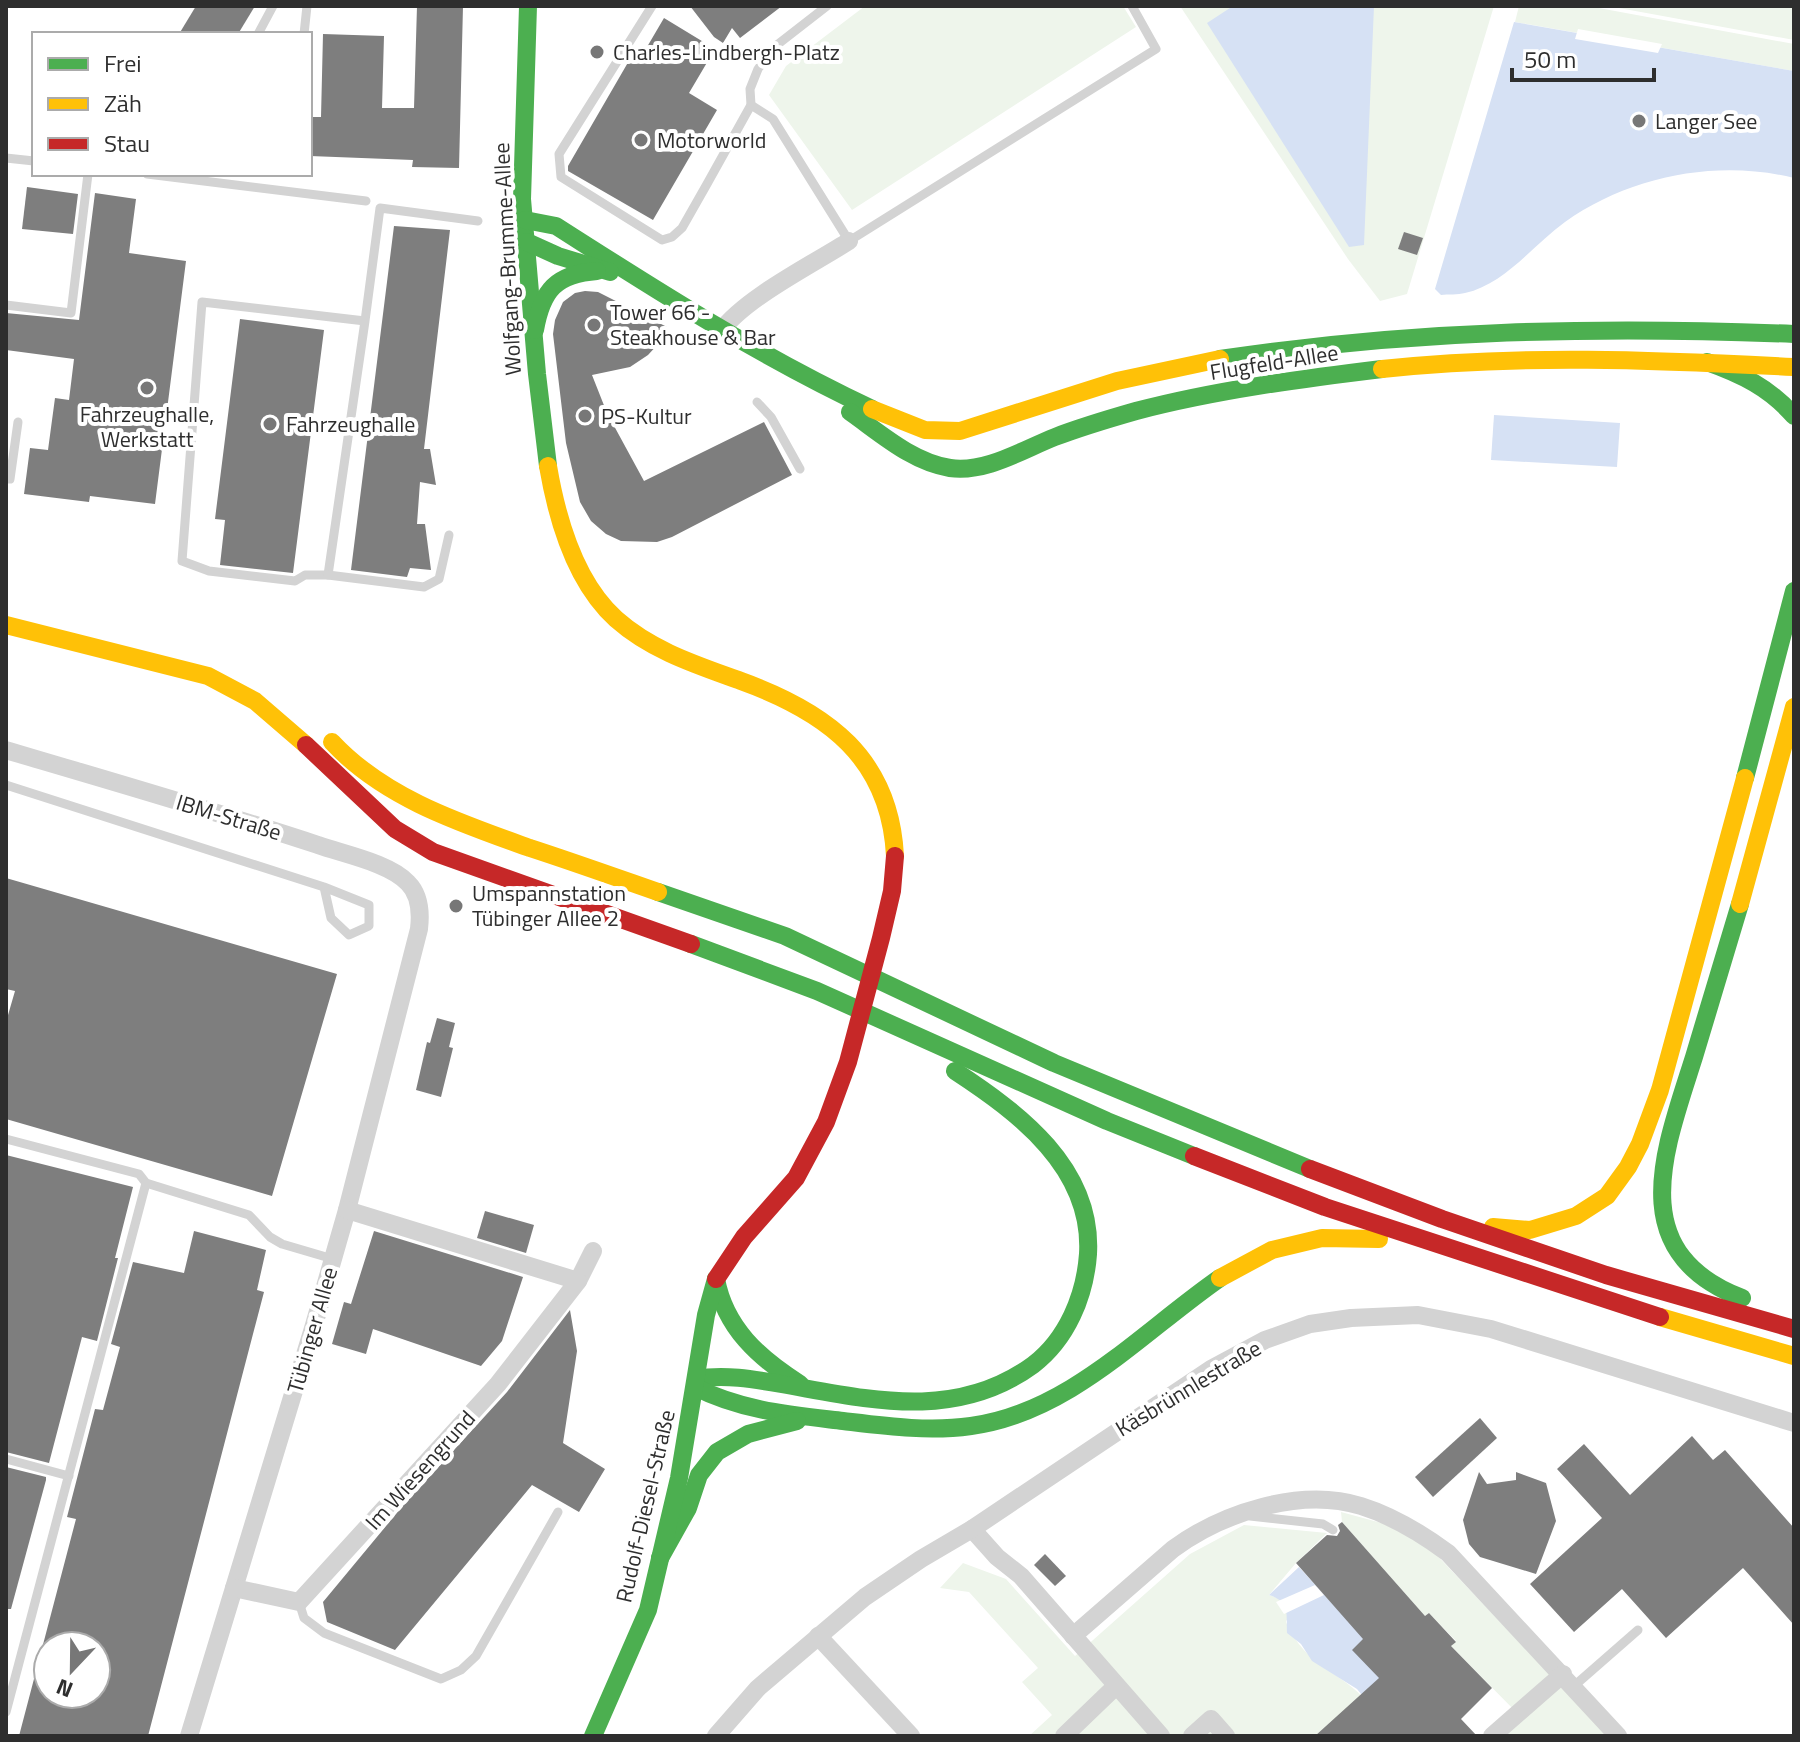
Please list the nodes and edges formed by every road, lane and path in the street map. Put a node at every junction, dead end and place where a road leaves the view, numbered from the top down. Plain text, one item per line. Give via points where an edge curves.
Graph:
1 (273, 6) edge
2 (307, 6) edge
3 (652, 6) edge
4 (827, 6) edge
5 (1132, 6) edge
6 (527, 11) edge
7 (259, 32) edge
8 (304, 32) edge
9 (751, 105) junction
10 (6, 158) edge
11 (32, 161) edge
12 (88, 176) edge
13 (198, 177) edge
14 (366, 201) dead end
15 (525, 220) junction
16 (478, 221) dead end
17 (849, 241) junction
18 (527, 242) junction
19 (607, 271) junction
20 (645, 282) junction
21 (6, 305) edge
22 (365, 321) junction
23 (721, 331) junction
24 (1794, 334) edge
25 (534, 341) junction
26 (1707, 362) junction
27 (1794, 367) edge
28 (798, 376) junction
29 (757, 402) dead end
30 (1794, 416) edge
31 (18, 422) dead end
32 (800, 469) dead end
33 (6, 479) edge
34 (449, 535) dead end
35 (328, 575) junction
36 (1794, 591) edge
37 (6, 625) edge
38 (125, 636) dead end
39 (227, 665) dead end
40 (1794, 707) edge
41 (1794, 719) edge
42 (323, 733) dead end
43 (6, 750) edge
44 (1781, 756) junction
45 (6, 785) edge
46 (324, 887) junction
47 (420, 920) joint
48 (882, 933) joint
49 (817, 991) junction
50 (6, 1139) edge
51 (146, 1183) junction
52 (347, 1210) junction
53 (1442, 1219) junction
54 (593, 1251) dead end
55 (333, 1259) junction
56 (1493, 1264) junction
57 (716, 1279) junction
58 (578, 1281) junction
59 (1794, 1315) edge
60 (1794, 1329) edge
61 (1794, 1356) edge
62 (696, 1383) junction
63 (807, 1388) junction
64 (811, 1418) junction
65 (1794, 1423) edge
66 (6, 1459) edge
67 (69, 1476) junction
68 (558, 1512) dead end
69 (1232, 1515) junction
70 (972, 1529) junction
71 (1333, 1530) dead end
72 (660, 1558) junction
73 (234, 1588) junction
74 (299, 1602) junction
75 (1638, 1630) dead end
76 (818, 1636) junction
77 (1073, 1636) junction
78 (1568, 1680) junction
79 (1116, 1686) junction
80 (613, 1692) junction
81 (6, 1712) edge
82 (189, 1736) edge
83 (581, 1736) edge
84 (593, 1736) edge
85 (716, 1736) edge
86 (911, 1736) edge
87 (1064, 1736) edge
88 (1161, 1736) edge
89 (1192, 1736) edge
90 (1226, 1736) edge
91 (1492, 1736) edge
92 (1618, 1736) edge

1 - 7 lane
2 - 8 lane
3 - 9 lane via 559,154 561,177 662,240 672,237
4 - 9 lane via 773,48 750,89
5 - 17 lane via 1156,49
6 - 15 main road, Wolfgang-Brumme-Allee
9 - 17 lane via 773,119
10 - 11 lane
12 - 21 lane via 71,313
13 - 14 lane
15 - 18 main road, Wolfgang-Brumme-Allee
15 - 20 main road, Flugfeld-Allee via 556,226
16 - 22 lane via 380,208
17 - 23 street via 746,306
18 - 19 main road, Flugfeld-Allee
18 - 25 main road, Wolfgang-Brumme-Allee
19 - 20 main road, Flugfeld-Allee
19 - 25 main road via 580,272 551,287 538,309
20 - 23 main road, Flugfeld-Allee
22 - 35 lane
22 - 35 lane via 202,302 182,561 209,571 295,581 305,575
23 - 28 main road, Flugfeld-Allee
24 - 28 main road, Flugfeld-Allee via 1582,328 1342,341 1155,371 952,432 909,425
25 - 48 main road, Wolfgang-Brumme-Allee via 555,497 579,568 616,619 649,642 700,668 793,702 830,724 862,757 886,810 894,843 895,873
26 - 27 main road, Flugfeld-Allee
26 - 28 main road, Flugfeld-Allee via 1520,363 1344,374 1140,410 968,468 916,455
26 - 30 main road via 1764,386
29 - 32 lane
31 - 33 lane
34 - 35 lane via 439,579 424,587
36 - 53 main road via 1676,1029 1651,1114 1629,1163 1601,1201 1564,1220 1529,1230
37 - 49 main road via 222,681 260,704 363,802 433,852
38 - 39 main road
40 - 44 main road
41 - 44 main road
42 - 53 main road via 393,791 462,824 785,936 1054,1063
43 - 47 street, IBM-Straße via 383,867 410,884 418,897
44 - 59 main road via 1670,1135 1660,1188 1671,1236 1694,1273 1722,1292
45 - 46 lane
46 - 46 lane via 331,918 349,935 369,926 369,905
47 - 52 street, Tübinger Allee
48 - 57 main road, Rudolf-Diesel-Straße via 829,1120 805,1166
49 - 56 main road via 1232,1172
49 - 63 main road via 837,1012 953,1070 1020,1116 1054,1152 1076,1190 1088,1250 1083,1287 1067,1327 1036,1363 1004,1385 943,1402 874,1399
50 - 51 lane via 139,1174
51 - 55 lane via 249,1215 282,1244
51 - 67 lane
52 - 55 street, Tübinger Allee
52 - 58 street
53 - 60 main road via 1606,1275
54 - 58 street, Im Wiesengrund
55 - 73 street, Tübinger Allee
56 - 61 main road
56 - 64 main road via 1399,1242 1313,1238 1253,1258 1217,1278 1091,1376 1008,1418 931,1429
57 - 62 main road, Rudolf-Diesel-Straße
57 - 63 main road via 720,1300 738,1332
58 - 74 street, Im Wiesengrund via 498,1384
62 - 63 main road via 727,1376
62 - 64 main road via 721,1401
62 - 72 main road, Rudolf-Diesel-Straße
64 - 72 main road via 748,1434 717,1452 699,1475 688,1508
65 - 70 street, Käsbrünnlestraße via 1491,1329 1418,1315 1351,1318 1310,1324 1265,1340 1211,1369
66 - 67 lane
67 - 81 lane
68 - 74 lane via 476,1656 441,1679 324,1633 304,1618
69 - 71 lane via 1323,1524
69 - 77 street via 1190,1536
69 - 78 street via 1275,1504 1328,1502 1358,1505 1390,1517 1448,1553
70 - 76 street, Käsbrünnlestraße via 865,1597
70 - 77 street
72 - 80 main road, Rudolf-Diesel-Straße via 648,1610
73 - 74 street
73 - 82 street, Tübinger Allee
75 - 78 lane
76 - 85 street, Käsbrünnlestraße via 758,1688
76 - 86 street
77 - 79 street
78 - 91 street
78 - 92 street
79 - 87 street
79 - 88 street
80 - 83 main road
80 - 84 main road, Rudolf-Diesel-Straße
89 - 90 street via 1211,1719

